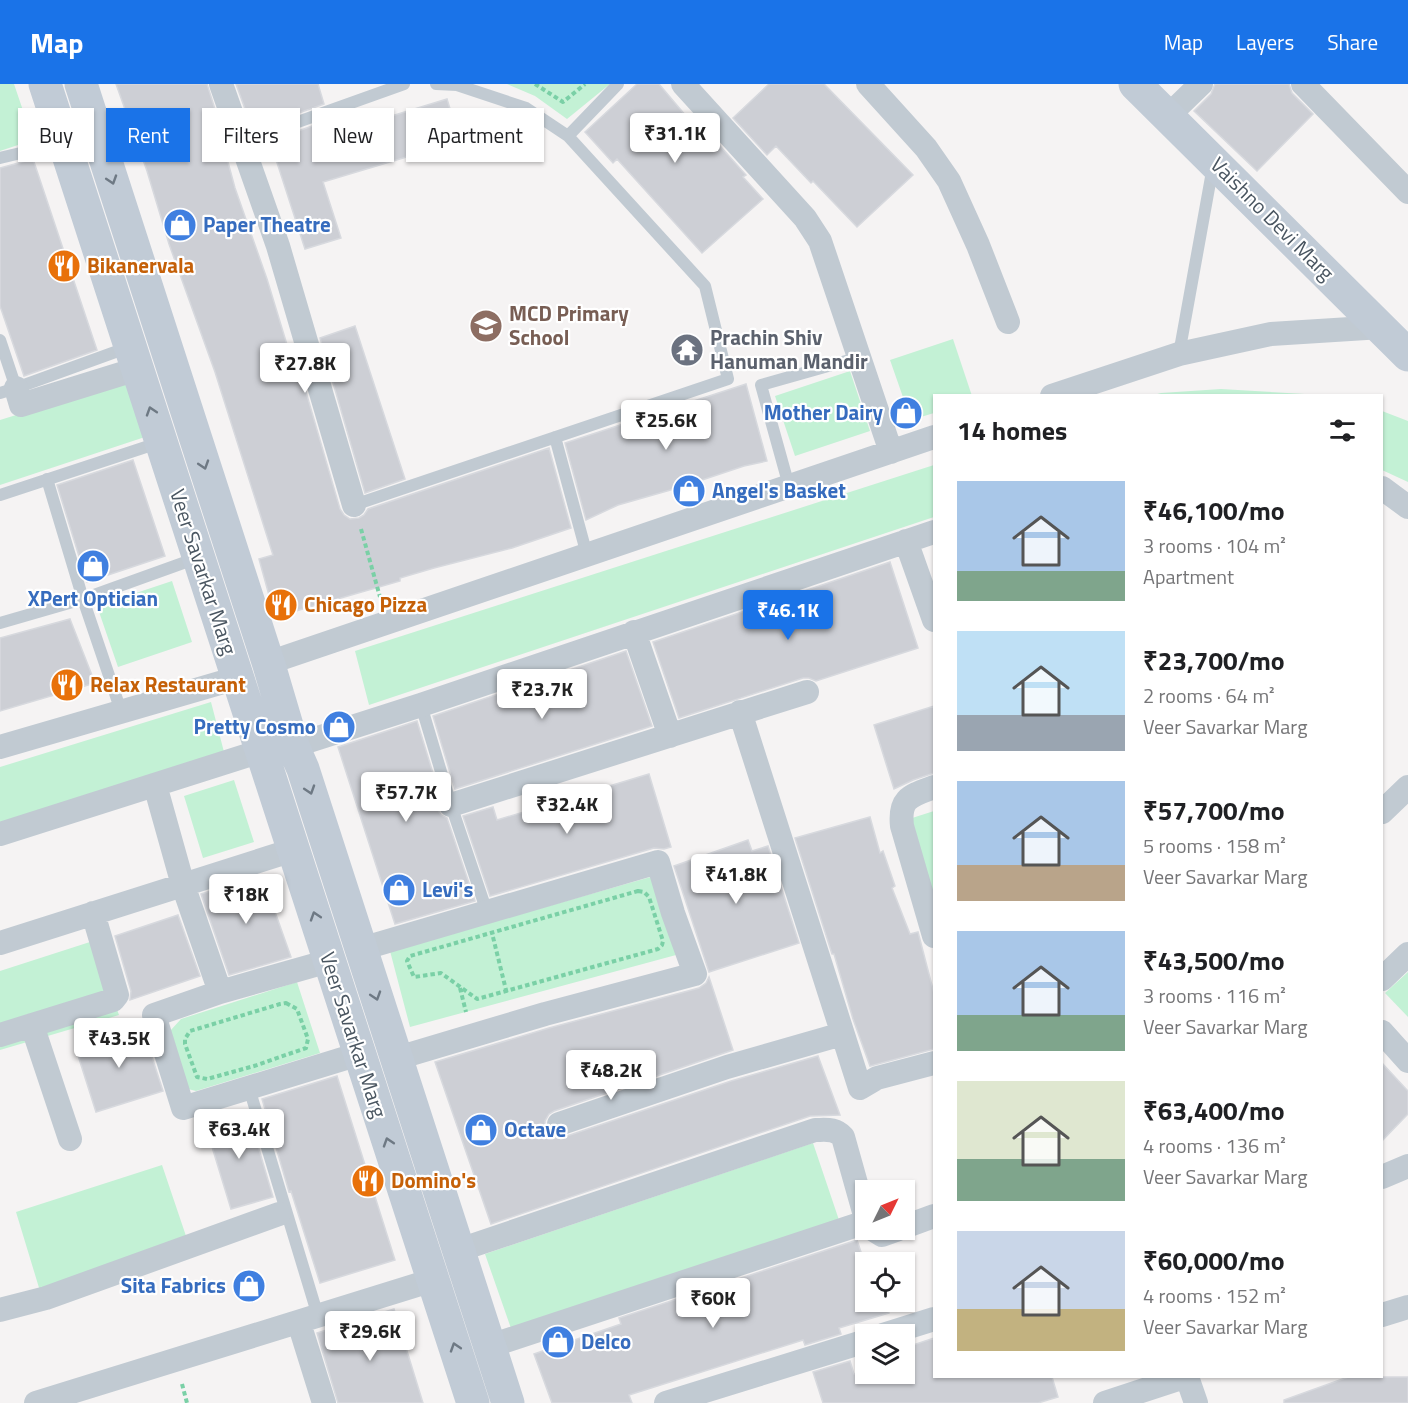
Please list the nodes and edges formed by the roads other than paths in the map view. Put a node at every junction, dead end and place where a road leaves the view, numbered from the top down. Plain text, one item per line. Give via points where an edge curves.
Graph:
1 (45, 84) edge
2 (81, 84) edge
3 (221, 84) edge
4 (404, 84) edge
5 (436, 84) edge
6 (618, 84) edge
7 (683, 84) edge
8 (868, 84) edge
9 (1135, 84) edge
10 (1201, 84) edge
11 (1304, 84) edge
12 (52, 108) edge
13 (230, 108) edge
14 (1168, 116) junction
15 (300, 121) edge
16 (568, 136) junction
17 (18, 154) edge
18 (0, 159) edge
19 (1214, 161) junction
20 (69, 162) edge
21 (249, 162) edge
22 (1408, 192) edge
23 (1008, 322) dead end
24 (1382, 327) junction
25 (0, 340) edge
26 (1179, 354) junction
27 (1408, 355) edge
28 (860, 357) junction
29 (134, 358) junction
30 (8, 390) edge
31 (1058, 394) edge
32 (555, 437) junction
33 (933, 437) edge
34 (161, 441) junction
35 (891, 452) junction
36 (47, 479) junction
37 (789, 486) junction
38 (1383, 489) edge
39 (0, 495) edge
40 (354, 505) joint
41 (1408, 507) edge
42 (933, 532) edge
43 (906, 541) junction
44 (587, 555) junction
45 (199, 557) junction
46 (83, 599) junction
47 (933, 617) edge
48 (0, 623) edge
49 (634, 632) junction
50 (268, 663) junction
51 (237, 678) junction
52 (807, 692) dead end
53 (421, 705) junction
54 (121, 711) junction
55 (740, 712) junction
56 (670, 736) junction
57 (293, 746) junction
58 (0, 747) edge
59 (261, 751) junction
60 (155, 785) junction
61 (933, 787) edge
62 (1408, 787) edge
63 (451, 805) junction
64 (1383, 811) edge
65 (0, 834) edge
66 (293, 850) junction
67 (183, 885) junction
68 (93, 914) junction
69 (490, 922) junction
70 (933, 933) edge
71 (0, 943) edge
72 (361, 949) junction
73 (1408, 954) edge
74 (329, 961) junction
75 (1383, 979) edge
76 (220, 992) junction
77 (32, 1025) junction
78 (1383, 1033) edge
79 (842, 1034) junction
80 (0, 1035) edge
81 (359, 1054) junction
82 (396, 1054) junction
83 (1408, 1061) edge
84 (933, 1063) edge
85 (252, 1077) junction
86 (559, 1125) dead end
87 (70, 1139) dead end
88 (1408, 1166) edge
89 (1383, 1177) edge
90 (855, 1181) edge
91 (279, 1214) dead end
92 (933, 1216) edge
93 (915, 1223) edge
94 (855, 1225) edge
95 (459, 1250) junction
96 (433, 1280) junction
97 (1408, 1307) edge
98 (0, 1310) edge
99 (1383, 1315) edge
100 (309, 1319) junction
101 (933, 1319) edge
102 (915, 1325) edge
103 (855, 1344) edge
104 (490, 1346) junction
105 (1182, 1378) edge
106 (1185, 1378) edge
107 (36, 1403) edge
108 (324, 1403) edge
109 (473, 1403) edge
110 (508, 1403) edge
111 (666, 1403) edge
112 (1105, 1403) edge
113 (1196, 1403) edge

1 - 12 street, Veer Savarkar Marg
2 -> 50 street, Veer Savarkar Marg
3 - 13 street
4 - 15 lane
5 - 16 lane via 457,85 526,108
6 - 16 lane
7 - 28 street via 805,218 820,242
8 - 23 street via 926,148 949,181
9 - 14 street, Vaishno Devi Marg
10 - 14 street
11 - 22 street
14 - 19 street, Vaishno Devi Marg
16 - 32 lane via 705,286 728,379
17 - 18 lane
19 - 24 street, Vaishno Devi Marg
19 - 26 lane
20 - 29 street, Veer Savarkar Marg
21 - 40 street via 278,246
24 - 26 street via 1271,334
24 - 27 street, Vaishno Devi Marg
25 - 30 lane
26 - 31 street
28 - 35 street
28 - 37 lane via 761,385
29 - 30 street via 21,405
34 -> 29 street, Veer Savarkar Marg
32 - 40 lane
32 - 44 lane
33 - 35 street
34 - 36 lane
34 - 45 street, Veer Savarkar Marg
35 - 37 street
36 - 39 lane
36 - 46 lane
37 - 44 street
38 - 41 street
42 - 43 street
43 - 47 street
43 - 49 street
44 - 50 street
45 - 46 lane
45 - 51 street, Veer Savarkar Marg
46 - 48 lane
46 - 54 lane
49 - 53 street
49 - 56 street
50 - 57 street, Veer Savarkar Marg
51 - 54 street
51 - 59 street, Veer Savarkar Marg
52 - 55 street
53 - 57 street
53 - 63 lane
54 - 58 street
55 - 56 street
55 - 79 street
56 - 63 street
57 -> 72 street, Veer Savarkar Marg
59 - 60 street
59 - 66 street, Veer Savarkar Marg
60 - 65 street
60 - 67 street
61 - 70 street via 914,794 904,802 901,812
62 - 64 street
63 - 69 lane
66 - 67 street
74 -> 66 street, Veer Savarkar Marg
67 - 68 street
67 - 76 street
68 - 71 street
68 - 77 street via 117,995 113,1000
69 - 72 street
69 - 82 street via 658,862 695,974 411,1054
72 -> 82 street, Veer Savarkar Marg
73 - 75 street
74 - 76 street
74 - 81 street, Veer Savarkar Marg
76 - 85 street via 154,1015 183,1108
77 - 80 street
77 - 87 street
78 - 83 street
79 - 84 street via 860,1088 877,1078
79 - 86 street via 727,1067
81 - 85 street
96 -> 81 street, Veer Savarkar Marg
82 - 95 street, Veer Savarkar Marg
85 - 100 lane
88 - 89 street
90 - 95 street via 843,1137 838,1131 815,1130
91 - 98 street via 46,1298
92 - 93 street
94 - 104 street
95 - 104 street, Veer Savarkar Marg
96 - 100 street
109 -> 96 street, Veer Savarkar Marg
97 - 99 street
100 - 107 street
100 - 108 street
101 - 102 street
103 - 111 street
104 - 110 street, Veer Savarkar Marg
105 - 112 street
106 - 113 street

